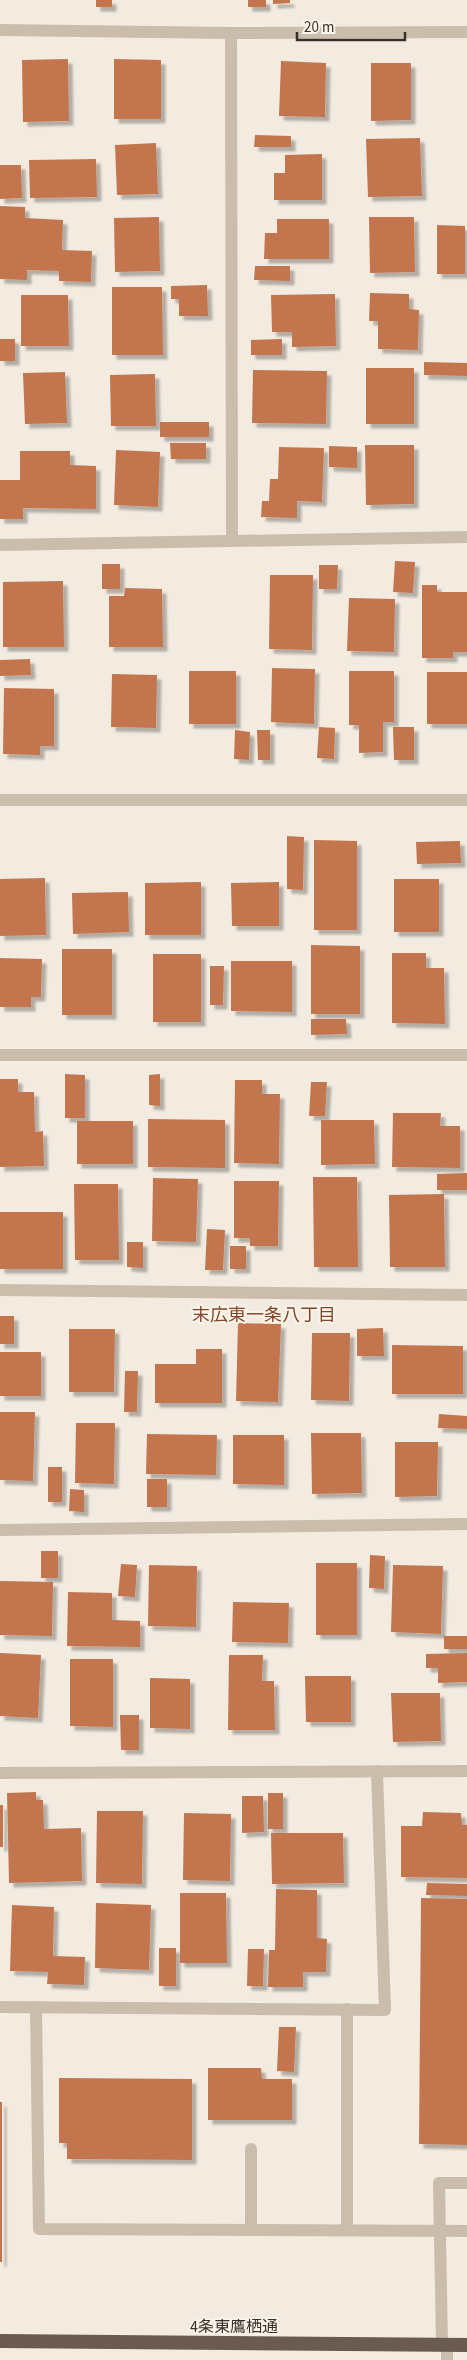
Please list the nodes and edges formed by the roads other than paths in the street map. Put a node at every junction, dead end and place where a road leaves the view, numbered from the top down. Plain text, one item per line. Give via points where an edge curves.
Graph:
1 (0, 30) edge
2 (467, 32) edge
3 (230, 33) junction
4 (467, 537) edge
5 (232, 541) junction
6 (0, 544) edge
7 (0, 800) edge
8 (467, 800) edge
9 (0, 1055) edge
10 (467, 1055) edge
11 (0, 1290) edge
12 (467, 1295) edge
13 (467, 1524) edge
14 (0, 1530) edge
15 (377, 1771) junction
16 (467, 1771) edge
17 (0, 1773) edge
18 (0, 2007) edge
19 (36, 2007) junction
20 (347, 2009) junction
21 (250, 2150) dead end
22 (467, 2183) edge
23 (251, 2230) junction
24 (348, 2230) junction
25 (440, 2231) junction
26 (467, 2231) edge
27 (0, 2342) edge
28 (445, 2345) junction
29 (467, 2345) edge
30 (447, 2360) edge

1 - 3 street
2 - 3 street
3 - 5 street
4 - 5 street
5 - 6 street
7 - 8 street
9 - 10 street
11 - 12 street
13 - 14 street
15 - 16 street
15 - 17 street
15 - 20 street via 385,2010
18 - 19 street
19 - 20 street
19 - 23 street via 40,2229
20 - 24 street
21 - 23 street
22 - 25 street via 439,2183
23 - 24 street
24 - 25 street
25 - 26 street
25 - 28 street
27 - 28 highway, 4条東鷹栖通
28 - 29 highway, 4条東鷹栖通
28 - 30 street

